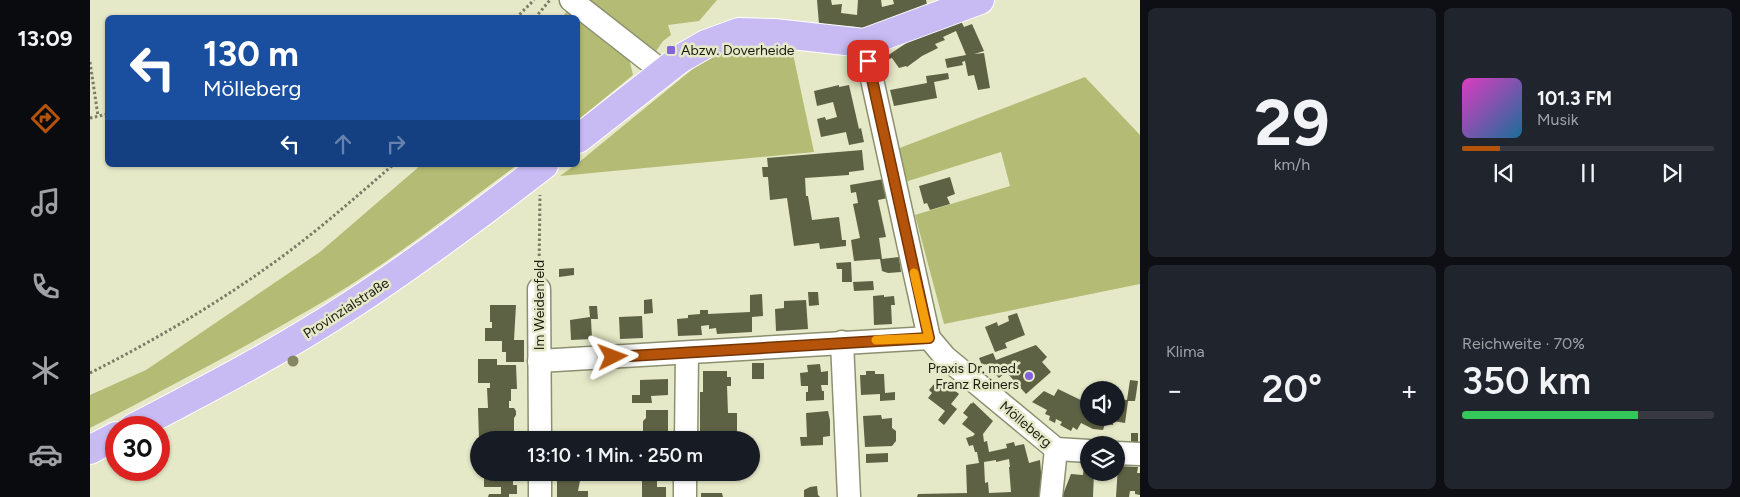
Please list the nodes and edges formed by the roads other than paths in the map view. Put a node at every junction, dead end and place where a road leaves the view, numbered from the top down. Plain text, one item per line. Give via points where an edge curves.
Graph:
1 (571, 0) edge
2 (980, 0) edge
3 (864, 43) junction
4 (663, 72) junction
5 (580, 138) edge
6 (541, 167) edge
7 (539, 289) road end
8 (929, 338) junction
9 (842, 342) junction
10 (687, 353) junction
11 (539, 361) junction
12 (156, 416) edge
13 (540, 431) edge
14 (686, 431) edge
15 (105, 442) edge
16 (1056, 449) junction
17 (90, 450) edge
18 (1080, 450) edge
19 (1125, 453) edge
20 (1140, 454) edge
21 (540, 481) edge
22 (685, 481) edge
23 (540, 497) edge
24 (685, 497) edge
25 (849, 497) edge
26 (1051, 497) edge

1 - 4 street
2 - 3 main road
3 - 4 main road via 774,32 739,32 706,44
3 - 8 street, Mölleberg
4 - 5 main road
6 - 12 main road, Provinzialstraße via 436,247 353,304 245,369
7 - 11 street, Im Weidenfeld
8 - 9 street
8 - 16 street, Mölleberg via 946,357
9 - 10 street
9 - 25 street
10 - 11 street
10 - 14 street
11 - 13 street, Im Weidenfeld
15 - 17 main road
16 - 18 street, Mölleberg
16 - 26 street
19 - 20 street
21 - 23 street
22 - 24 street

